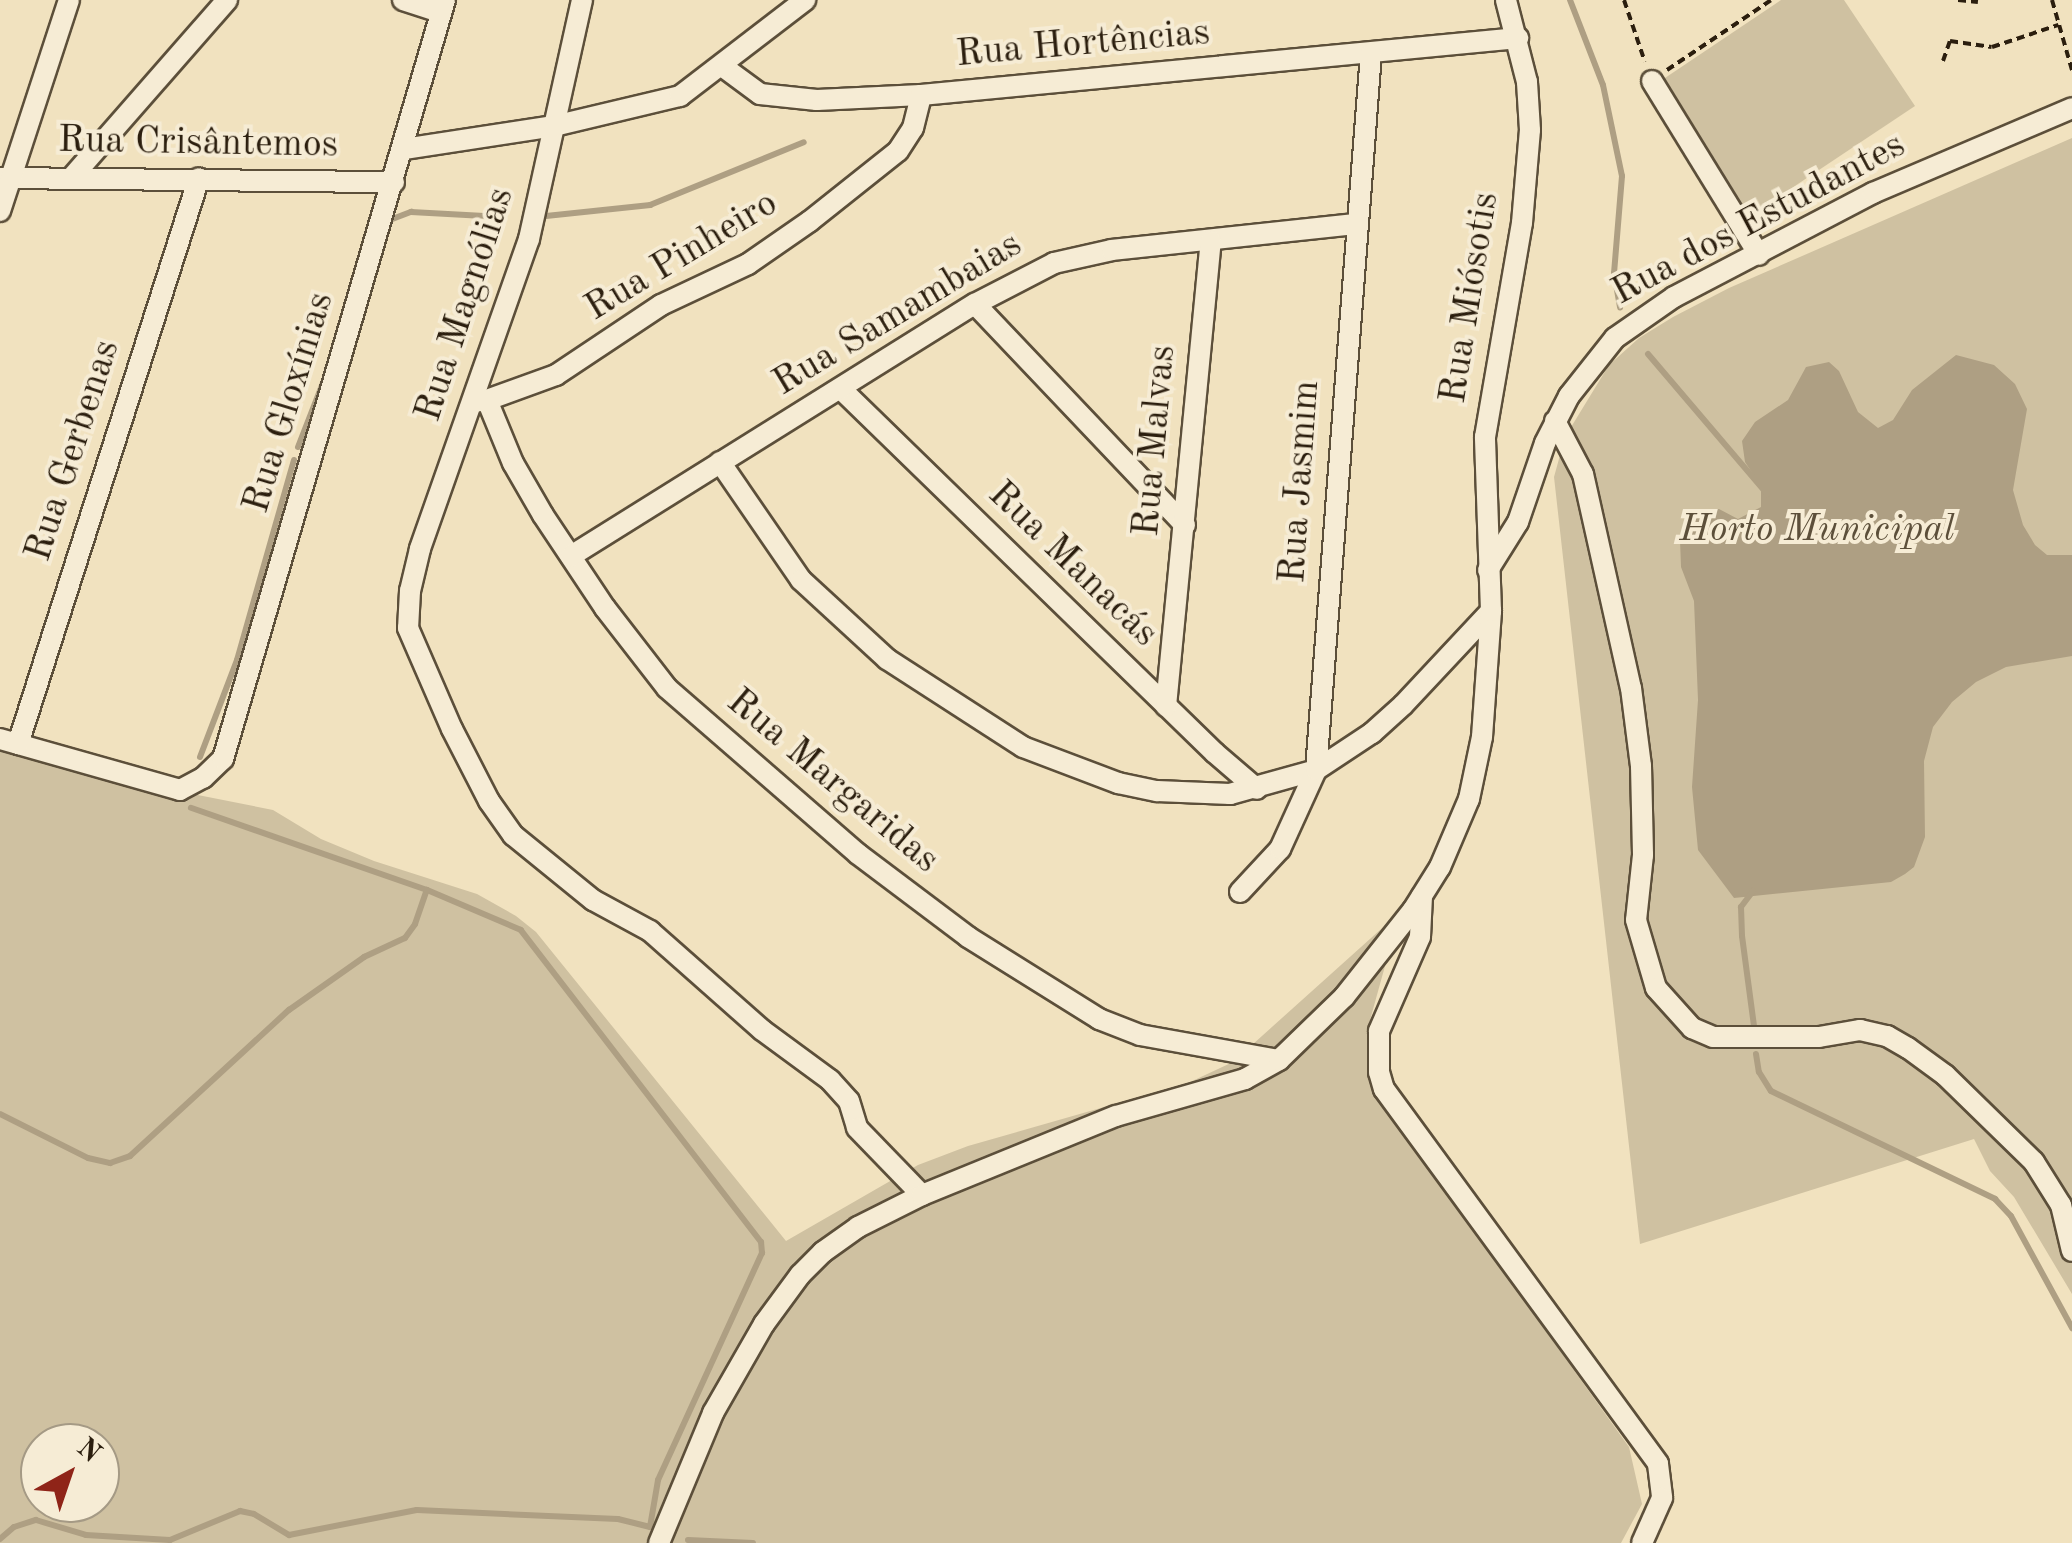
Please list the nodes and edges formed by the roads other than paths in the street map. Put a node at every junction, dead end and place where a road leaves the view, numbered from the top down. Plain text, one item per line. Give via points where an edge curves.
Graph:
1 (69, 0) edge
2 (227, 0) edge
3 (404, 0) edge
4 (582, 0) edge
5 (806, 0) edge
6 (1506, 0) edge
7 (443, 6) edge
8 (1518, 38) junction
9 (1371, 54) junction
10 (722, 66) junction
11 (1652, 81) road end
12 (920, 95) junction
13 (2072, 108) edge
14 (554, 126) junction
15 (404, 149) junction
16 (74, 176) junction
17 (6, 178) edge
18 (199, 178) junction
19 (394, 182) junction
20 (0, 211) edge
21 (1354, 224) junction
22 (1211, 241) junction
23 (1758, 255) junction
24 (975, 304) junction
25 (841, 389) junction
26 (480, 401) junction
27 (1556, 421) junction
28 (720, 462) junction
29 (1186, 525) junction
30 (571, 556) junction
31 (1488, 570) junction
32 (1492, 610) junction
33 (1166, 706) junction
34 (9, 742) edge
35 (1316, 770) junction
36 (1256, 789) junction
37 (1240, 892) dead end
38 (1422, 896) junction
39 (1280, 1060) junction
40 (922, 1195) junction
41 (2072, 1250) edge
42 (658, 1543) edge
43 (1642, 1543) edge

1 - 17 street
2 - 16 street
3 - 7 street
4 - 14 street, Rua Magnólias
5 - 10 street
6 - 8 street, Rua Miósotis
7 - 15 street, Rua Gloxínias
8 - 9 street, Rua Hortências
8 - 31 street, Rua Miósotis via 1530,130 1522,223 1485,437
9 - 12 street, Rua Hortências
9 - 21 street, Rua Jasmim
10 - 12 street, Rua Hortências via 760,94 785,98
10 - 14 street via 696,87 652,106
11 - 23 street
12 - 26 street, Rua Pinheiro via 913,128 898,151 810,221 556,375
13 - 23 street, Rua dos Estudantes via 1873,193
14 - 15 street
14 - 26 street, Rua Magnólias via 529,239
15 - 19 street, Rua Gloxínias
16 - 17 street, Rua Crisântemos
16 - 18 street, Rua Crisântemos
17 - 20 street
18 - 19 street, Rua Crisântemos
18 - 34 street, Rua Gerbenas
19 - 34 street, Rua Gloxínias via 222,759 180,790
21 - 22 street, Rua Samambaias
21 - 35 street, Rua Jasmim
22 - 24 street, Rua Samambaias via 1054,263
22 - 29 street, Rua Malvas
23 - 27 street, Rua dos Estudantes via 1674,296 1615,338
24 - 25 street, Rua Samambaias
24 - 29 street
25 - 28 street, Rua Samambaias
25 - 33 street, Rua Manacás
26 - 30 street, Rua Margaridas
26 - 40 street, Rua Magnólias via 420,549 408,628 467,758 513,834 593,900 650,931 830,1080 849,1101 857,1128
27 - 31 street, Rua dos Estudantes via 1518,522
27 - 41 street via 1583,474 1630,688 1642,784 1636,920 1656,988 1692,1028 1713,1037 1819,1037 1860,1030 1908,1048 2034,1162 2061,1205
28 - 30 street, Rua Samambaias
28 - 36 street via 822,602 971,717 1024,747 1118,782 1189,794
29 - 33 street, Rua Malvas
30 - 39 street, Rua Margaridas via 667,688 858,854 968,937 1049,990 1140,1035
31 - 32 street, Rua Miósotis
32 - 35 street via 1403,706
32 - 38 street, Rua Miósotis via 1482,737 1469,799 1456,838
33 - 36 street, Rua Manacás
35 - 36 street
35 - 37 street, Rua Jasmim via 1280,849
38 - 39 street, Rua Miósotis via 1344,996
38 - 43 street via 1420,937 1379,1032 1384,1089 1658,1464 1662,1498
39 - 40 street, Rua Miósotis via 1245,1079 1116,1116
40 - 42 street, Rua Miósotis via 858,1227 800,1275 713,1413

